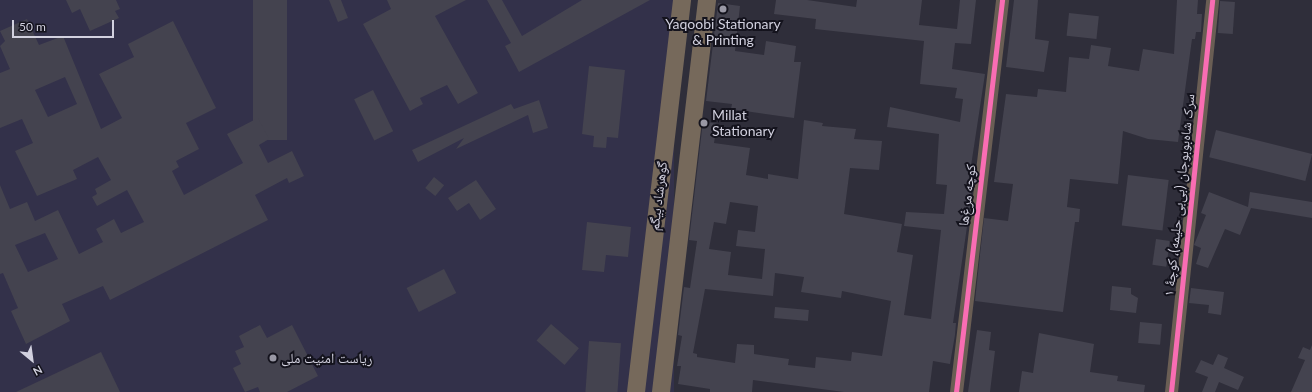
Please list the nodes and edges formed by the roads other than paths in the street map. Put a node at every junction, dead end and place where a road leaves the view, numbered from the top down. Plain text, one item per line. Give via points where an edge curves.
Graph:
1 (682, 0) edge
2 (707, 0) edge
3 (1002, 0) edge
4 (1212, 0) edge
5 (636, 392) edge
6 (661, 392) edge
7 (956, 392) edge
8 (1171, 392) edge

1 - 5 main road, گوهرشاد بیگم
2 - 6 main road, گوهرشاد بیگم
3 - 7 street, کوچه مرغ‌ها
4 - 8 street, سرک شاه‌بوبوجان (بی‌بی حلیمه)، کوچۀ ۱

